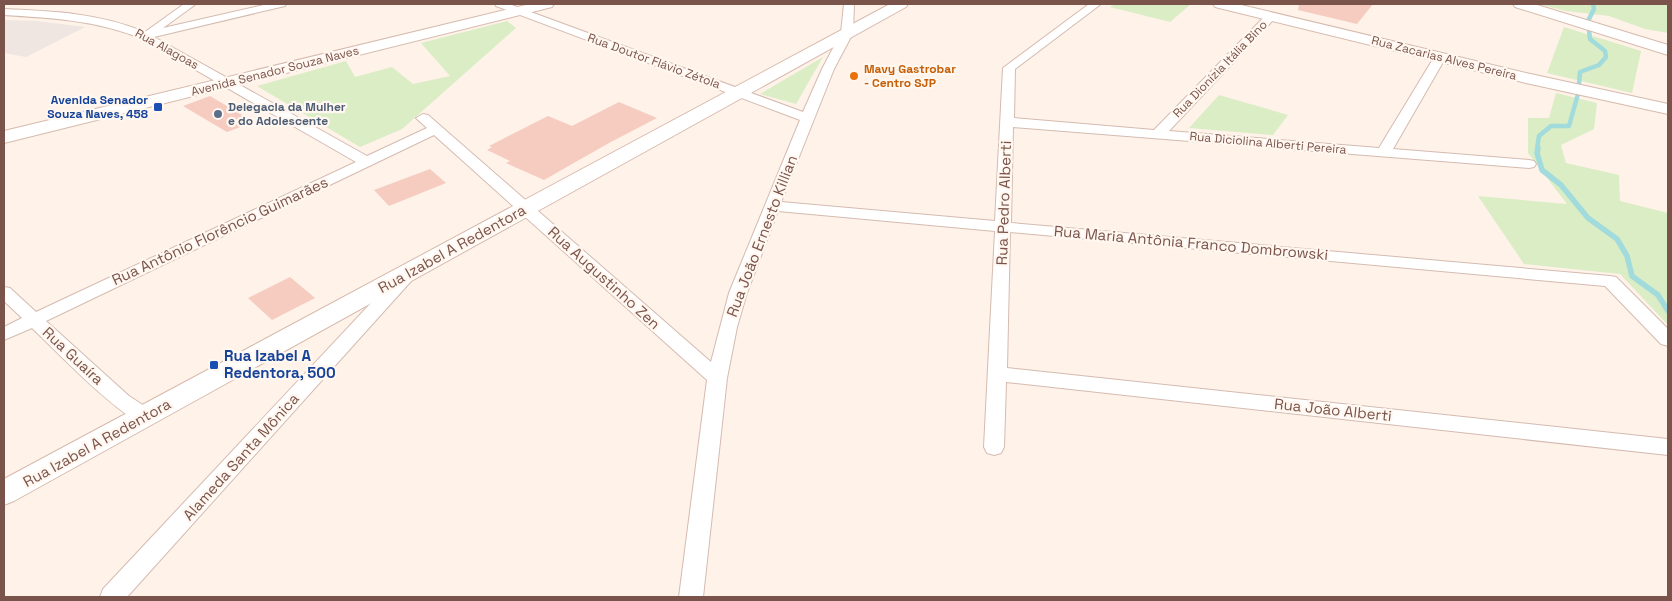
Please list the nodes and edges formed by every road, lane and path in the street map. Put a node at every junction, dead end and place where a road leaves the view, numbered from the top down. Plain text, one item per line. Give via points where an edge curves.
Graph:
1 (191, 4) edge
2 (281, 4) edge
3 (500, 4) edge
4 (534, 4) edge
5 (547, 4) edge
6 (849, 4) edge
7 (901, 4) edge
8 (1096, 4) edge
9 (1220, 4) edge
10 (1283, 4) edge
11 (1520, 4) edge
12 (519, 11) junction
13 (4, 12) edge
14 (1271, 16) junction
15 (847, 33) junction
16 (144, 36) junction
17 (1668, 50) edge
18 (1440, 57) junction
19 (228, 83) junction
20 (738, 92) junction
21 (1668, 109) edge
22 (423, 118) dead end
23 (807, 118) junction
24 (1007, 122) junction
25 (436, 129) junction
26 (1158, 134) junction
27 (4, 137) edge
28 (1384, 152) junction
29 (367, 162) junction
30 (1529, 164) dead end
31 (772, 206) junction
32 (526, 208) junction
33 (1003, 226) junction
34 (410, 272) junction
35 (4, 292) edge
36 (34, 319) junction
37 (4, 334) edge
38 (1668, 340) edge
39 (997, 374) junction
40 (717, 378) junction
41 (145, 416) junction
42 (994, 447) dead end
43 (1668, 447) edge
44 (4, 493) edge
45 (112, 597) edge
46 (691, 597) edge

1 - 16 street
2 - 16 street
3 - 12 street, Rua Doutor Flávio Zétola
4 - 12 main road
5 - 12 main road, Avenida Senador Souza Naves
6 - 15 street, Rua João Ernesto Killian
7 - 15 main road, Rua Izabel A Redentora
8 - 24 street, Rua Pedro Alberti via 1009,68
9 - 14 main road, Rua Zacarias Alves Pereira
10 - 14 main road, Rua Dionízia Itália Bino
11 - 17 main road
12 - 19 main road, Avenida Senador Souza Naves
12 - 20 street, Rua Doutor Flávio Zétola
13 - 16 street, Rua Alagoas via 91,18 123,26
14 - 18 main road, Rua Zacarias Alves Pereira
14 - 26 street, Rua Dionízia Itália Bino
15 - 20 main road, Rua Izabel A Redentora
15 - 23 street, Rua João Ernesto Killian
16 - 19 street, Rua Alagoas
18 - 21 main road, Rua Zacarias Alves Pereira
18 - 28 street
19 - 27 main road, Avenida Senador Souza Naves
19 - 29 street, Rua Alagoas
20 - 23 street, Rua Doutor Flávio Zétola
20 - 32 main road, Rua Izabel A Redentora
22 - 25 street, Rua Augustinho Zen
23 - 31 street, Rua João Ernesto Killian
24 - 26 street, Rua Diciolina Alberti Pereira
24 - 33 street, Rua Pedro Alberti
25 - 29 street, Rua Antônio Florêncio Guimarães
25 - 32 street, Rua Augustinho Zen
26 - 28 street, Rua Diciolina Alberti Pereira
28 - 30 street, Rua Diciolina Alberti Pereira
29 - 36 street, Rua Antônio Florêncio Guimarães
31 - 33 street, Rua Maria Antônia Franco Dombrowski
31 - 40 street, Rua João Ernesto Killian via 738,293
32 - 34 main road, Rua Izabel A Redentora
32 - 40 street, Rua Augustinho Zen
33 - 38 street, Rua Maria Antônia Franco Dombrowski via 1610,280
33 - 39 street, Rua Pedro Alberti
34 - 41 main road, Rua Izabel A Redentora
34 - 45 street, Alameda Santa Mônica
35 - 36 street, Rua Guaíra
36 - 37 street, Rua Antônio Florêncio Guimarães
36 - 41 street, Rua Guaíra via 122,401
39 - 42 street, Rua Pedro Alberti
39 - 43 street, Rua João Alberti
40 - 46 street, Rua João Ernesto Killian
41 - 44 main road, Rua Izabel A Redentora

